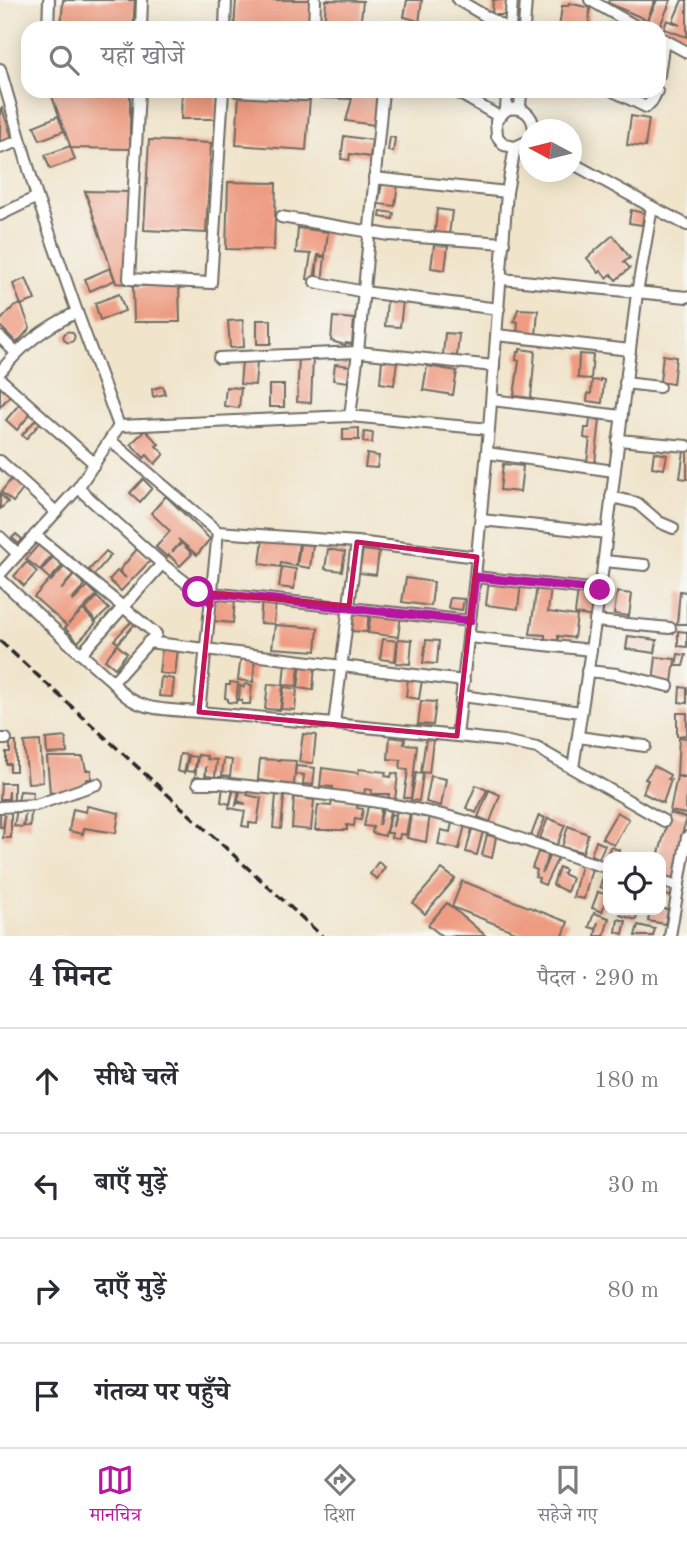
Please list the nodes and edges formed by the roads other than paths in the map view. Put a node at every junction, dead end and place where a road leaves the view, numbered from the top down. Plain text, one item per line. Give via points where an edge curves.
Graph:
1 (49, 0) edge
2 (142, 0) edge
3 (226, 0) edge
4 (315, 0) edge
5 (458, 0) edge
6 (512, 0) edge
7 (526, 0) edge
8 (590, 0) edge
9 (48, 21) edge
10 (141, 21) edge
11 (225, 21) edge
12 (314, 21) edge
13 (496, 21) edge
14 (509, 21) edge
15 (524, 21) edge
16 (627, 21) edge
17 (666, 42) edge
18 (687, 52) edge
19 (1, 76) edge
20 (139, 98) edge
21 (223, 98) edge
22 (382, 98) edge
23 (470, 98) edge
24 (505, 98) edge
25 (521, 98) edge
26 (627, 98) edge
27 (654, 98) edge
28 (520, 108) junction
29 (502, 113) junction
30 (531, 119) edge
31 (20, 141) junction
32 (519, 145) edge
33 (515, 147) junction
34 (0, 148) edge
35 (582, 168) edge
36 (374, 178) junction
37 (507, 192) junction
38 (37, 197) junction
39 (652, 207) junction
40 (0, 215) edge
41 (281, 217) dead end
42 (687, 225) edge
43 (370, 233) junction
44 (504, 243) junction
45 (502, 279) junction
46 (315, 282) dead end
47 (365, 292) junction
48 (637, 293) junction
49 (687, 297) edge
50 (499, 309) junction
51 (76, 312) junction
52 (497, 335) junction
53 (0, 337) edge
54 (630, 350) junction
55 (358, 352) junction
56 (16, 354) junction
57 (219, 358) dead end
58 (494, 366) junction
59 (0, 372) edge
60 (0, 379) edge
61 (625, 383) junction
62 (659, 387) dead end
63 (492, 400) junction
64 (621, 415) junction
65 (350, 416) junction
66 (119, 426) junction
67 (489, 429) junction
68 (110, 440) junction
69 (618, 440) junction
70 (687, 446) edge
71 (487, 453) junction
72 (0, 461) edge
73 (95, 464) junction
74 (614, 471) junction
75 (78, 488) junction
76 (611, 497) junction
77 (56, 512) junction
78 (481, 520) junction
79 (673, 528) dead end
80 (218, 532) junction
81 (607, 533) junction
82 (35, 535) junction
83 (0, 537) edge
84 (357, 542) junction
85 (18, 554) junction
86 (477, 557) junction
87 (604, 561) junction
88 (162, 564) junction
89 (646, 565) dead end
90 (0, 577) edge
91 (475, 577) junction
92 (600, 590) junction
93 (211, 598) junction
94 (349, 606) junction
95 (124, 607) junction
96 (470, 621) junction
97 (595, 621) junction
98 (670, 628) dead end
99 (469, 637) junction
100 (148, 642) junction
101 (205, 650) junction
102 (590, 650) junction
103 (81, 654) junction
104 (341, 666) junction
105 (587, 671) junction
106 (464, 681) junction
107 (113, 682) junction
108 (668, 686) dead end
109 (462, 695) junction
110 (199, 712) junction
111 (581, 712) junction
112 (334, 724) junction
113 (457, 736) junction
114 (578, 737) junction
115 (645, 746) dead end
116 (573, 768) junction
117 (198, 783) dead end
118 (97, 784) dead end
119 (0, 807) edge
120 (664, 821) dead end
121 (687, 837) edge
122 (603, 866) edge
123 (666, 882) edge
124 (679, 886) junction
125 (670, 936) edge

1 - 9 street
2 - 10 street
3 - 11 street
4 - 12 street
5 - 13 street
6 - 14 street
7 - 15 street
8 - 16 street
17 - 18 street
19 - 31 street
20 - 21 street via 129,279 211,283
22 - 36 street
23 - 29 street
24 - 29 street
25 - 28 street
26 - 27 street via 646,107
28 - 29 street
28 - 30 street
29 - 33 street via 495,126 497,136 504,145
31 - 34 street
31 - 38 street
32 - 33 street
33 - 37 street
35 - 39 street
36 - 37 street
36 - 43 street
37 - 44 street
38 - 40 street
38 - 51 street
39 - 42 street
39 - 48 street
41 - 43 street
43 - 44 street
43 - 47 street
44 - 45 street
45 - 48 street
45 - 50 street
46 - 47 street
47 - 50 street
47 - 55 street
48 - 49 street
48 - 54 street
50 - 52 street
51 - 56 street via 44,329
51 - 66 street
52 - 54 street
52 - 58 street
53 - 56 street
54 - 61 street
55 - 57 street
55 - 58 street
55 - 65 street
56 - 59 street
58 - 63 street
60 - 73 street
61 - 62 street
61 - 64 street
63 - 64 street
63 - 67 street
64 - 69 street
65 - 66 street
65 - 67 street
66 - 68 street
67 - 71 street
68 - 73 street
68 - 80 street
69 - 70 street
69 - 74 street
71 - 74 street
71 - 78 street
72 - 77 street
73 - 75 street
74 - 76 street
75 - 77 street
75 - 88 street
76 - 79 street via 637,503
76 - 81 street
77 - 82 street
78 - 81 street
78 - 86 street
80 - 84 street
80 - 93 street
81 - 87 street
82 - 85 street
82 - 95 street
83 - 85 street
84 - 86 street
84 - 94 street
85 - 90 street
86 - 91 street
87 - 89 street
87 - 92 street
88 - 93 street
88 - 95 street
90 - 103 street
91 - 92 street
91 - 96 street
92 - 97 street
93 - 94 street
93 - 101 street
94 - 96 street
94 - 104 street
95 - 100 street via 156,634
95 - 103 street
96 - 99 street
97 - 98 street
97 - 102 street
99 - 102 street
99 - 106 street
100 - 101 street
100 - 107 street
101 - 104 street
101 - 110 street
102 - 105 street
103 - 107 street
104 - 106 street
104 - 112 street
105 - 108 street
105 - 111 street
106 - 109 street
107 - 110 street via 130,701 141,705
109 - 111 street
109 - 113 street
110 - 112 street
111 - 114 street
112 - 113 street
113 - 116 street via 537,748
114 - 115 street
114 - 116 street
116 - 120 street
117 - 122 street via 367,800 434,813
118 - 119 street via 36,805
121 - 124 street
123 - 124 street
124 - 125 street

